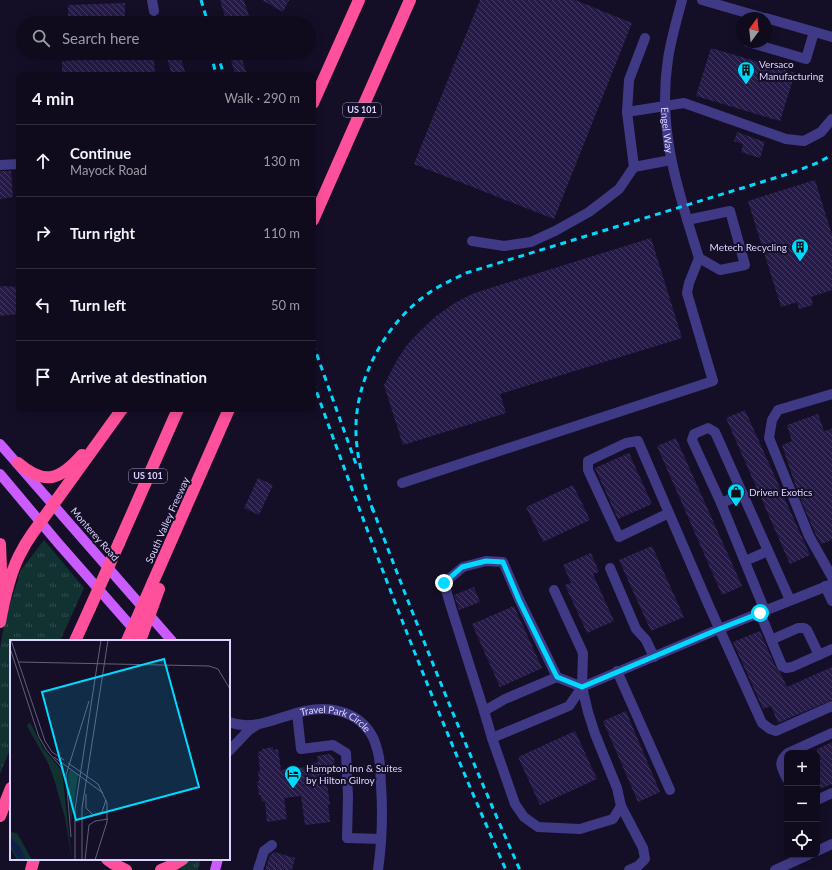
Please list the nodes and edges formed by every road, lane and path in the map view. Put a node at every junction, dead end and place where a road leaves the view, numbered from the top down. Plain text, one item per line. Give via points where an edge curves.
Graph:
1 (152, 0) edge
2 (358, 0) edge
3 (410, 0) edge
4 (682, 0) edge
5 (702, 0) edge
6 (154, 11) dead end
7 (736, 12) edge
8 (772, 20) edge
9 (814, 32) junction
10 (832, 37) edge
11 (645, 38) dead end
12 (770, 48) edge
13 (332, 60) junction
14 (316, 79) edge
15 (316, 96) edge
16 (665, 107) junction
17 (627, 112) junction
18 (832, 119) edge
19 (671, 160) junction
20 (16, 164) edge
21 (0, 165) edge
22 (634, 167) junction
23 (316, 213) edge
24 (687, 220) junction
25 (472, 241) dead end
26 (699, 258) junction
27 (832, 394) edge
28 (114, 412) edge
29 (120, 412) edge
30 (177, 412) edge
31 (228, 412) edge
32 (0, 444) edge
33 (18, 463) junction
34 (0, 474) edge
35 (402, 483) dead end
36 (742, 494) junction
37 (721, 503) junction
38 (53, 504) junction
39 (669, 513) junction
40 (41, 522) junction
41 (0, 544) edge
42 (768, 551) junction
43 (832, 555) edge
44 (822, 558) junction
45 (745, 561) junction
46 (610, 568) dead end
47 (832, 577) edge
48 (156, 585) junction
49 (829, 585) edge
50 (554, 590) dead end
51 (790, 600) junction
52 (832, 601) edge
53 (2, 610) junction
54 (763, 612) junction
55 (0, 622) edge
56 (719, 629) junction
57 (75, 640) edge
58 (128, 640) edge
59 (140, 640) edge
60 (143, 640) edge
61 (171, 640) edge
62 (771, 640) junction
63 (832, 649) edge
64 (819, 655) junction
65 (654, 657) junction
66 (617, 671) junction
67 (557, 677) junction
68 (582, 687) junction
69 (832, 706) edge
70 (484, 710) junction
71 (297, 713) junction
72 (230, 722) edge
73 (257, 725) junction
74 (832, 734) edge
75 (492, 738) junction
76 (230, 750) edge
77 (795, 750) edge
78 (784, 757) edge
79 (784, 773) edge
80 (670, 790) dead end
81 (10, 791) edge
82 (832, 793) edge
83 (820, 799) edge
84 (621, 806) junction
85 (0, 816) edge
86 (381, 839) junction
87 (832, 844) edge
88 (272, 845) dead end
89 (820, 850) edge
90 (801, 858) edge
91 (34, 860) edge
92 (102, 860) edge
93 (108, 860) edge
94 (181, 860) edge
95 (218, 860) edge
96 (31, 870) edge
97 (114, 870) edge
98 (126, 870) edge
99 (161, 870) edge
100 (216, 870) edge
101 (258, 870) edge
102 (378, 870) edge
103 (629, 870) edge
104 (775, 870) edge

1 - 6 street
2 - 13 highway
3 - 23 highway, US 101
4 - 16 street, Engel Way via 667,60
5 - 7 street
8 - 9 street
9 - 10 street
9 - 12 street via 806,59
11 - 17 street via 629,80
13 - 14 highway
13 - 15 highway
16 - 17 street
16 - 18 street via 684,103 786,139 804,141 822,132
16 - 19 street, Engel Way
17 - 22 street
19 - 22 street
19 - 24 street, Engel Way
20 - 21 street
22 - 25 street via 619,189 589,212 531,242 504,246
24 - 26 street, Engel Way
24 - 26 street via 730,211 745,265 720,270
26 - 35 street via 687,293 713,381
27 - 44 street via 778,410 772,420 769,438 809,536
28 - 33 highway via 81,456 62,473 52,477 40,477 26,471
29 - 38 highway
30 - 57 highway, US 101, bridge
31 - 48 highway, South Valley Freeway via 184,512
32 - 33 main road, Monterey Road
33 - 38 main road, Monterey Road
34 - 40 main road
36 - 37 street
36 - 37 street via 715,432 708,428 694,434 692,440
36 - 42 street
37 - 45 street
38 - 40 highway
38 - 61 main road, Monterey Road
39 - 39 street via 619,537 588,470 588,461 626,443 638,441
39 - 56 street
40 - 53 highway via 18,557
40 - 60 main road
41 - 53 highway
42 - 45 street
42 - 51 street
43 - 44 street
44 - 47 street
45 - 54 street
46 - 65 street via 636,629 646,640
48 - 58 highway, South Valley Freeway, bridge
48 - 59 highway, bridge
49 - 51 street
49 - 52 street
50 - 68 street via 583,653
51 - 54 street
53 - 55 highway
54 - 56 street
54 - 62 street
56 - 65 street
56 - 69 street via 762,723 770,729 776,731
62 - 64 street via 798,628 804,628 808,630
62 - 64 street via 782,666 786,668
63 - 64 street
65 - 66 street
66 - 68 street
66 - 80 street
67 - 68 street
67 - 70 street
67 - 70 street via 503,562 486,561 462,567 444,583
68 - 75 street via 569,706
68 - 84 street via 595,734 617,788
70 - 75 street
71 - 73 street, Travel Park Circle
71 - 86 street, Travel Park Circle via 320,709 340,711 353,716 372,736 380,764
71 - 86 street via 301,749 333,745 346,753 347,838
72 - 73 street, Travel Park Circle
73 - 76 street, Travel Park Circle
74 - 77 street
75 - 84 street via 516,804 524,817 538,827 580,829 613,819
78 - 79 street via 780,765
81 - 85 highway
82 - 83 street
84 - 103 street via 643,848 645,859
86 - 102 street, Travel Park Circle
87 - 89 street
88 - 101 street via 264,851
90 - 104 street
91 - 96 highway
92 - 97 highway
93 - 98 highway
94 - 99 highway
95 - 100 main road

